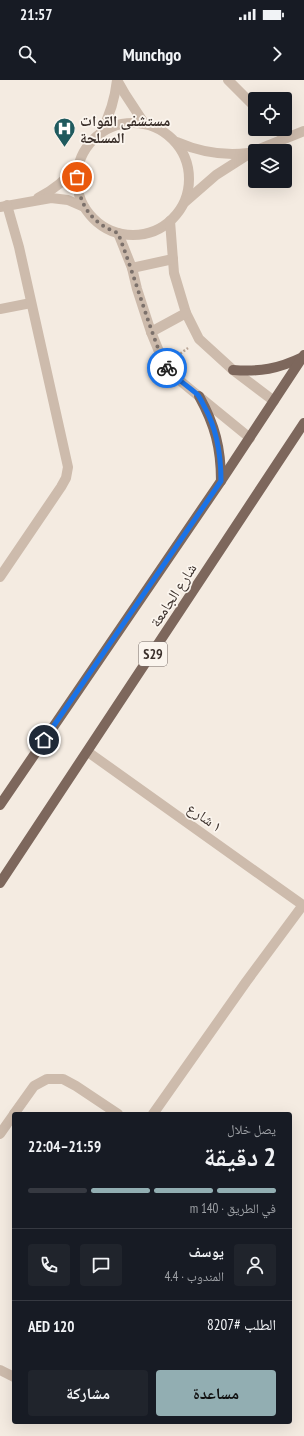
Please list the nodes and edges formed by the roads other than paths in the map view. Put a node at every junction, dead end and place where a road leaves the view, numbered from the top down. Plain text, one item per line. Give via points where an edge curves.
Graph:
1 (117, 80) edge
2 (228, 80) edge
3 (248, 100) edge
4 (144, 122) junction
5 (304, 131) edge
6 (101, 132) junction
7 (286, 138) joint
8 (177, 142) junction
9 (271, 144) edge
10 (248, 153) edge
11 (248, 155) edge
12 (79, 163) junction
13 (33, 200) junction
14 (185, 202) junction
15 (4, 206) edge
16 (84, 207) junction
17 (170, 221) junction
18 (118, 233) junction
19 (173, 259) junction
20 (132, 268) junction
21 (31, 304) junction
22 (0, 309) edge
23 (186, 313) junction
24 (151, 332) junction
25 (303, 356) edge
26 (233, 370) junction
27 (198, 396) junction
28 (274, 401) junction
29 (304, 423) edge
30 (250, 438) junction
31 (221, 481) junction
32 (0, 576) edge
33 (88, 752) junction
34 (0, 805) edge
35 (0, 883) edge
36 (304, 905) edge
37 (15, 1112) edge
38 (115, 1112) edge
39 (154, 1112) edge
40 (12, 1117) edge
41 (0, 1134) edge
42 (0, 1370) edge
43 (12, 1376) edge

1 - 4 street
1 - 6 street via 110,116
2 - 3 street
4 - 6 street via 118,125
4 - 8 street
5 - 7 street
6 - 12 street via 85,150
7 - 9 street
8 - 10 street via 206,152
8 - 14 street via 188,166
11 - 14 street via 216,175
12 - 13 street via 59,185
12 - 16 street via 78,191
13 - 15 street
13 - 16 street via 68,200
14 - 17 street
15 - 21 street via 19,247
16 - 18 street via 96,222
17 - 18 street via 140,235
17 - 19 street
18 - 20 street
19 - 20 street
19 - 23 street via 174,273
20 - 24 street
21 - 22 street
21 - 32 street via 68,467 66,478 54,498
23 - 24 street
23 - 26 street via 199,339
24 - 27 street via 165,366
25 - 26 main road via 276,368
25 - 28 main road, شارع الجامعة
26 - 28 street
27 - 30 street
27 - 31 main road via 214,428
28 - 30 main road, شارع الجامعة
29 - 33 main road, شارع الجامعة / S29
30 - 31 main road, شارع الجامعة
31 - 34 main road, شارع الجامعة
33 - 35 main road, شارع الجامعة / S29
33 - 36 street, ١ شارع
36 - 39 street
37 - 38 street via 34,1086 47,1079 63,1079
40 - 41 street
42 - 43 street

